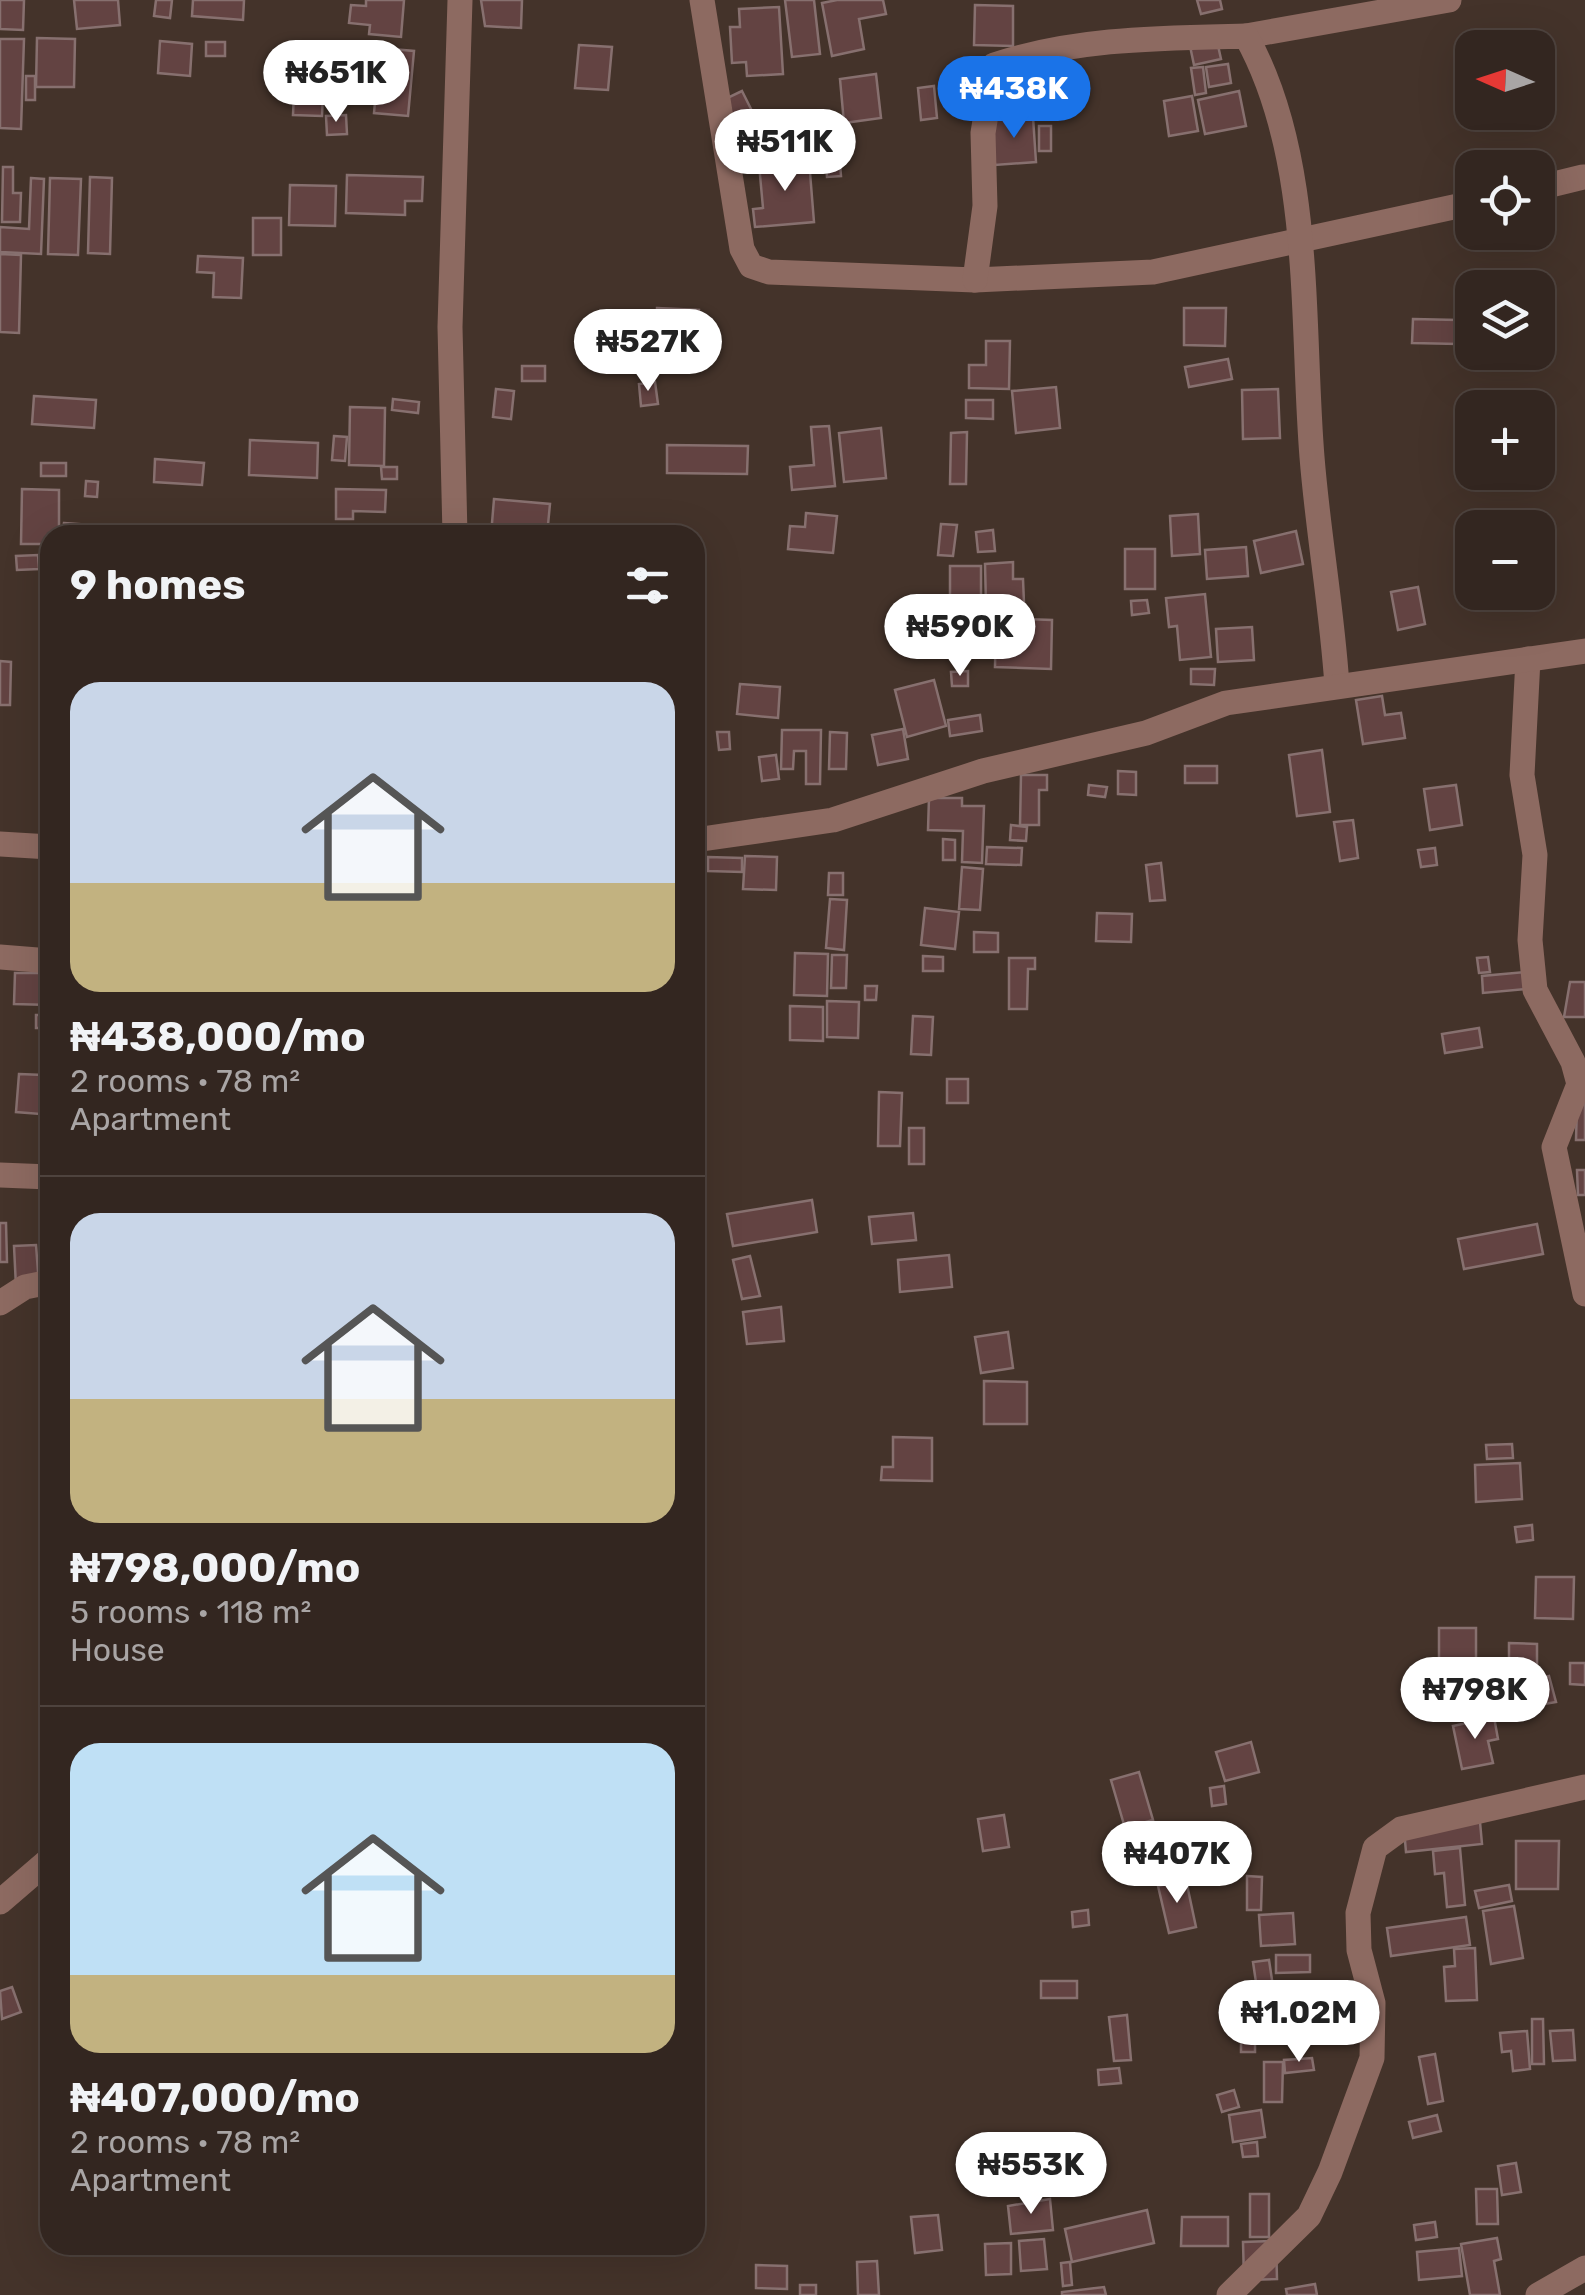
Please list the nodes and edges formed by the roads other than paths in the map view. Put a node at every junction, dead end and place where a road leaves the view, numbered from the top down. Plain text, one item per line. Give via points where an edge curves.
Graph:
1 (460, 0) edge
2 (702, 0) edge
3 (1449, 0) edge
4 (1246, 36) junction
5 (1582, 177) dead end
6 (1555, 184) edge
7 (1455, 207) edge
8 (1302, 243) junction
9 (974, 280) junction
10 (455, 525) edge
11 (1585, 651) edge
12 (1528, 659) junction
13 (1338, 686) junction
14 (705, 839) edge
15 (0, 844) edge
16 (40, 846) edge
17 (0, 957) edge
18 (40, 960) edge
19 (0, 1176) edge
20 (40, 1177) edge
21 (40, 1284) edge
22 (1585, 1294) edge
23 (0, 1303) edge
24 (1585, 1788) edge
25 (40, 1868) edge
26 (0, 1902) edge
27 (1585, 2268) edge
28 (1229, 2295) edge
29 (1538, 2295) edge

1 - 10 street via 450,327
2 - 9 street via 742,249 751,266
3 - 4 street
4 - 8 street via 1280,134
4 - 9 street via 1038,50 994,65 982,134 984,206
5 - 6 street
7 - 8 street
8 - 9 street via 1153,272
8 - 13 street via 1312,460
11 - 12 street
12 - 13 street
12 - 22 street via 1522,774 1534,854 1530,940 1536,990 1579,1084 1554,1147
13 - 14 street via 1226,703 1146,733 984,770 833,820
15 - 16 street
17 - 18 street
19 - 20 street
21 - 23 street
24 - 28 street via 1400,1829 1375,1848 1358,1913 1359,1950 1373,2003 1372,2058 1309,2216
25 - 26 street
27 - 29 street

